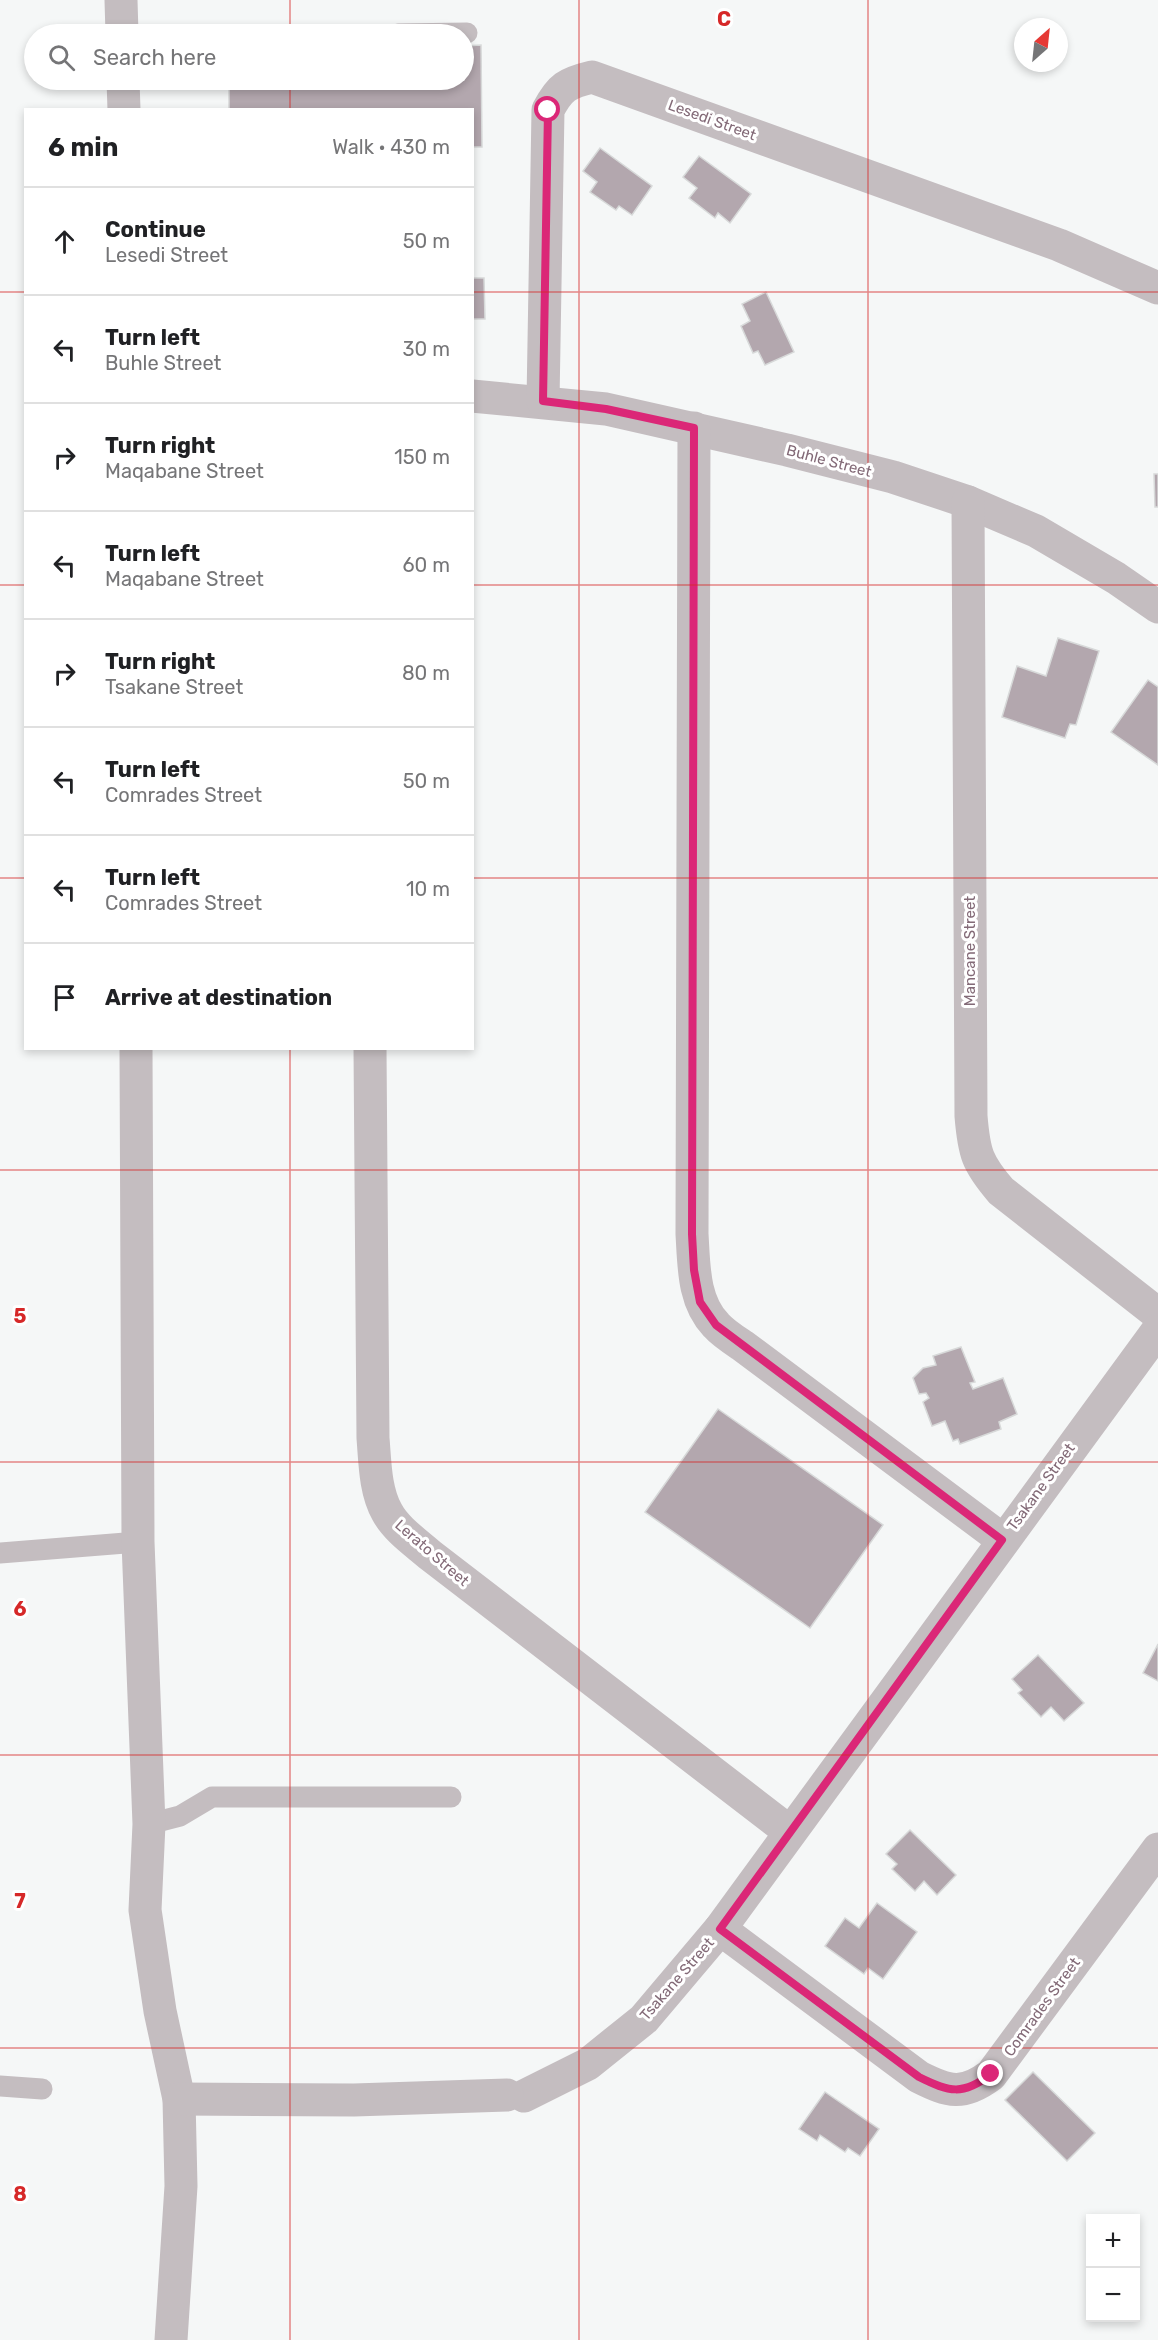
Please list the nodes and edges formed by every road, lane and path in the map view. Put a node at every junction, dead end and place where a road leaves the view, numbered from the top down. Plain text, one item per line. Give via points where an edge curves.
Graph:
1 (121, 0) edge
2 (122, 24) edge
3 (123, 90) edge
4 (124, 108) edge
5 (1158, 288) edge
6 (474, 396) edge
7 (543, 401) junction
8 (694, 428) junction
9 (968, 502) junction
10 (1158, 607) edge
11 (136, 1050) edge
12 (370, 1050) edge
13 (1158, 1314) edge
14 (1158, 1330) edge
15 (1002, 1540) junction
16 (138, 1542) junction
17 (0, 1553) edge
18 (451, 1797) dead end
19 (149, 1824) junction
20 (790, 1832) junction
21 (1158, 1849) edge
22 (720, 1929) junction
23 (0, 2086) edge
24 (42, 2089) dead end
25 (179, 2099) junction
26 (171, 2340) edge

1 - 2 street
3 - 4 street
5 - 7 street, Lesedi Street via 1059,245 592,77 570,83 556,95 548,110
6 - 7 street, Buhle Street
7 - 8 street, Buhle Street via 606,409
8 - 9 street, Buhle Street via 893,477
8 - 15 street via 692,1234 700,1302 716,1325
9 - 10 street, Buhle Street via 1036,531
9 - 13 street, Mancane Street via 970,1116 974,1149 983,1171 1000,1191
11 - 16 street
12 - 20 street, Lerato Street via 373,1438 386,1512 430,1555
14 - 15 street, Tsakane Street
15 - 20 street, Tsakane Street
16 - 17 lane
16 - 19 street
18 - 19 lane via 212,1797 180,1816
19 - 25 street via 145,1911 160,2012
20 - 22 street, Tsakane Street
21 - 22 street, Comrades Street via 991,2074 976,2086 960,2091 941,2088 919,2077
22 - 25 street, Tsakane Street via 644,2019 588,2064 515,2095 354,2100
23 - 24 lane
25 - 26 street via 181,2186

